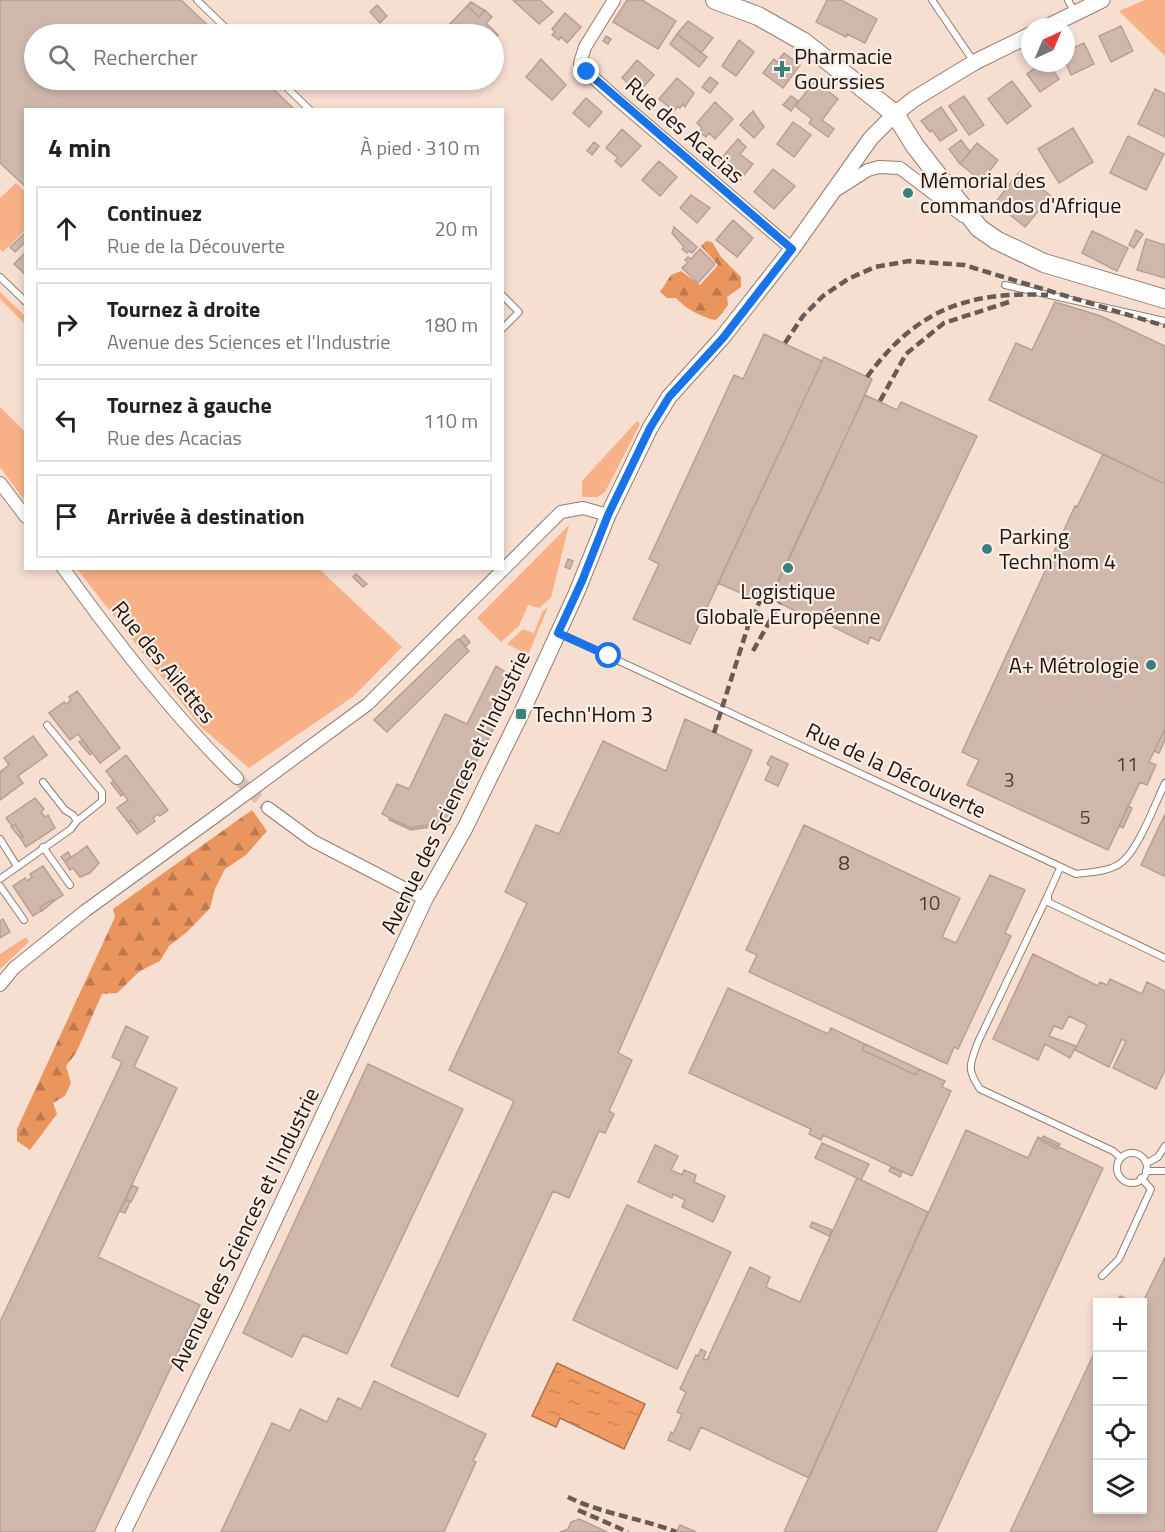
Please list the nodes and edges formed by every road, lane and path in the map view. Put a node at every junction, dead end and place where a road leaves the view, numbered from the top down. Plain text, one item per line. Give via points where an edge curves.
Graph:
1 (197, 0) edge
2 (614, 0) edge
3 (715, 0) edge
4 (932, 0) edge
5 (1102, 0) edge
6 (1072, 7) edge
7 (1058, 18) edge
8 (222, 24) edge
9 (1021, 39) edge
10 (975, 62) junction
11 (289, 90) edge
12 (308, 108) edge
13 (895, 114) junction
14 (835, 191) junction
15 (979, 228) junction
16 (792, 249) junction
17 (0, 277) edge
18 (1005, 285) dead end
19 (504, 297) edge
20 (1165, 299) edge
21 (24, 300) edge
22 (1165, 321) edge
23 (504, 327) edge
24 (0, 483) edge
25 (24, 514) edge
26 (608, 515) junction
27 (504, 569) edge
28 (65, 570) edge
29 (503, 570) edge
30 (558, 633) junction
31 (47, 725) dead end
32 (237, 778) tunnel mouth
33 (44, 782) dead end
34 (1165, 783) edge
35 (268, 808) tunnel mouth
36 (77, 821) junction
37 (0, 839) edge
38 (43, 848) junction
39 (17, 866) junction
40 (1060, 868) junction
41 (0, 879) edge
42 (70, 885) dead end
43 (0, 886) edge
44 (1048, 895) junction
45 (425, 899) junction
46 (24, 920) dead end
47 (1165, 958) edge
48 (0, 985) edge
49 (1165, 1146) edge
50 (1121, 1158) junction
51 (1147, 1163) junction
52 (1146, 1171) junction
53 (1165, 1171) edge
54 (1141, 1178) junction
55 (1102, 1276) dead end
56 (123, 1532) edge

1 - 8 lane
2 - 16 street, Rue des Acacias via 585,47 580,63
3 - 13 main road via 758,16 804,42
4 - 10 lane
5 - 6 street
6 - 7 street
9 - 10 street, Avenue des Sciences et l'Industrie
10 - 13 street, Avenue des Sciences et l'Industrie
11 - 12 lane
13 - 14 street, Avenue des Sciences et l'Industrie via 871,138
13 - 15 main road
14 - 15 street via 868,170 900,168
14 - 16 street, Avenue des Sciences et l'Industrie
15 - 20 main road via 1044,263
16 - 26 street, Avenue des Sciences et l'Industrie via 723,338 669,397
17 - 21 lane
18 - 22 lane
19 - 23 lane via 519,312
24 - 25 street
26 - 27 street, bridge via 584,508 561,512
26 - 30 street, Avenue des Sciences et l'Industrie
28 - 32 street, Rue des Ailettes via 160,695
29 - 48 street, bridge via 368,704 85,911 14,968
30 - 40 lane, Rue de la Découverte
30 - 45 street, Avenue des Sciences et l'Industrie via 465,828
31 - 36 lane via 102,792 102,801
33 - 36 lane
34 - 40 lane, Rue de la Découverte via 1138,840 1121,862 1101,871 1076,874
35 - 45 street via 313,842
36 - 38 lane
37 - 39 lane
38 - 39 lane
38 - 42 lane
39 - 41 lane
40 - 44 lane
43 - 46 lane
44 - 47 lane via 1051,904
44 - 50 lane via 978,1042 970,1075 980,1089 1113,1150
45 - 56 street, Avenue des Sciences et l'Industrie
49 - 51 lane via 1158,1157
50 - 51 lane via 1133,1153
50 - 54 lane via 1121,1179 1137,1182
51 - 52 lane
52 - 53 lane
52 - 54 lane
54 - 55 lane via 1151,1189 1119,1259

